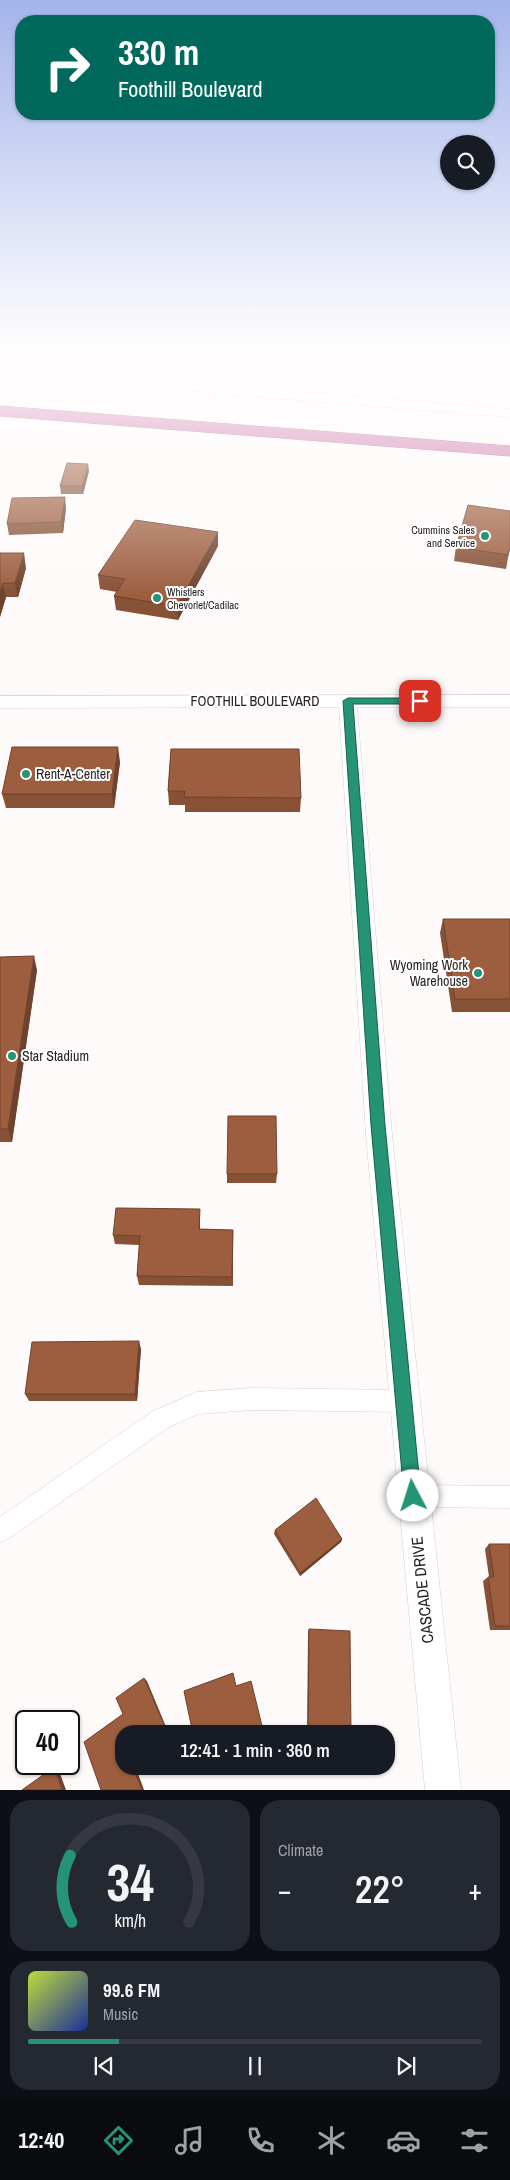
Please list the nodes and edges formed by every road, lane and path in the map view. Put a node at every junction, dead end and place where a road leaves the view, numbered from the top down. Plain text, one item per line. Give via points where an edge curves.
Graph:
1 (160, 429) edge
2 (224, 429) edge
3 (374, 429) edge
4 (319, 436) junction
5 (510, 439) edge
6 (510, 451) edge
7 (348, 701) junction
8 (510, 701) edge
9 (0, 702) edge
10 (404, 1401) junction
11 (413, 1496) junction
12 (510, 1496) edge
13 (0, 1531) edge
14 (443, 1790) edge

1 - 4 highway
2 - 4 highway
3 - 5 highway
4 - 6 highway
7 - 8 street, FOOTHILL BOULEVARD
7 - 9 street, FOOTHILL BOULEVARD
7 - 10 street, CASCADE DRIVE via 379,1130
10 - 11 street, CASCADE DRIVE
10 - 13 street via 251,1399 197,1403 161,1419
11 - 12 street
11 - 14 street, CASCADE DRIVE

